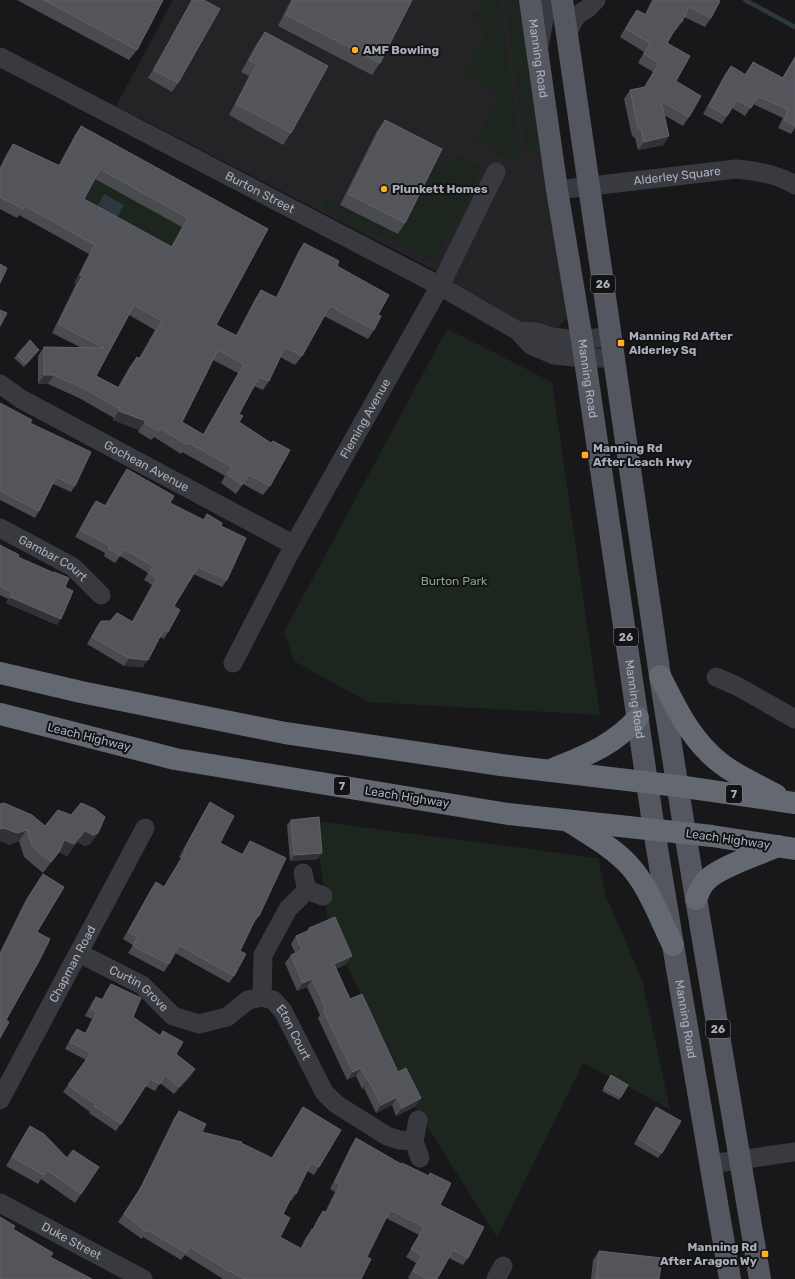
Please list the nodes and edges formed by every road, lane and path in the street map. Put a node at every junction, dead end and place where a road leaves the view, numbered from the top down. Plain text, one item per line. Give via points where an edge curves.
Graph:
1 (530, 0) edge
2 (550, 0) edge
3 (562, 0) edge
4 (596, 0) edge
5 (567, 33) junction
6 (537, 55) junction
7 (0, 57) edge
8 (496, 172) dead end
9 (795, 185) edge
10 (589, 186) junction
11 (557, 190) junction
12 (440, 286) junction
13 (611, 336) junction
14 (583, 349) junction
15 (614, 358) junction
16 (0, 384) edge
17 (0, 528) edge
18 (294, 545) junction
19 (101, 595) dead end
20 (233, 663) dead end
21 (0, 673) edge
22 (660, 676) junction
23 (716, 677) dead end
24 (0, 714) edge
25 (638, 718) junction
26 (795, 719) edge
27 (0, 726) edge
28 (175, 759) junction
29 (550, 770) junction
30 (647, 782) junction
31 (678, 786) junction
32 (793, 803) edge
33 (567, 820) junction
34 (145, 828) dead end
35 (654, 830) junction
36 (685, 833) junction
37 (787, 847) edge
38 (311, 887) dead end
39 (696, 899) junction
40 (673, 945) junction
41 (78, 953) junction
42 (262, 997) junction
43 (0, 1100) edge
44 (418, 1120) dead end
45 (795, 1152) edge
46 (740, 1160) junction
47 (711, 1164) junction
48 (0, 1203) edge
49 (143, 1279) edge
50 (730, 1279) edge
51 (760, 1279) edge

1 - 6 main road, Manning Road / 26
2 - 6 street
3 - 5 main road, 26
4 - 5 street via 576,16
5 - 10 main road, 26
6 - 11 main road, Manning Road / 26
7 - 12 street, Burton Street
8 - 12 street, Fleming Avenue
9 - 10 street, Alderley Square via 762,172 736,169
10 - 11 street, Alderley Square
10 - 13 main road, 26
11 - 14 main road, Manning Road / 26
12 - 14 street, Burton Street via 518,331 531,345 554,355
12 - 18 street, Fleming Avenue
13 - 14 street, Burton Street
13 - 15 main road, 26
14 - 15 street, Burton Street
14 - 25 main road, Manning Road / 26
15 - 22 main road, 26
16 - 18 street, Gochean Avenue via 21,399
17 - 19 street, Gambar Court via 73,567
18 - 20 street, Fleming Avenue
21 - 29 highway, 7 via 285,733
22 - 31 main road, 26
22 - 32 highway via 687,727 711,755 753,783
23 - 26 street
24 - 28 highway, Leach Highway / 7
25 - 29 highway via 607,745
25 - 30 main road, Manning Road / 26
27 - 28 highway
28 - 33 highway, Leach Highway / 7 via 508,814
29 - 30 highway, 7
30 - 31 highway, 7
30 - 35 main road, Manning Road / 26
31 - 32 highway, 7
31 - 36 main road, 26
33 - 35 highway, Leach Highway / 7
33 - 40 highway via 629,864 645,887
34 - 41 street, Chapman Road
35 - 36 highway, Leach Highway / 7
35 - 40 main road, Manning Road / 26
36 - 37 highway, Leach Highway / 7
36 - 39 main road, 26
37 - 39 highway via 712,875 701,886
38 - 42 street, Eton Court via 288,909 263,955
39 - 46 main road, 26
40 - 47 main road, Manning Road / 26
41 - 42 street, Curtin Grove via 142,985 172,1016 199,1024 227,1017 248,1000
41 - 43 street, Chapman Road
42 - 44 street, Eton Court via 273,1000 284,1010 324,1092 336,1104 387,1136 417,1149
45 - 46 street
46 - 47 street
46 - 51 main road, 26
47 - 50 main road, Manning Road / 26
48 - 49 street, Duke Street

